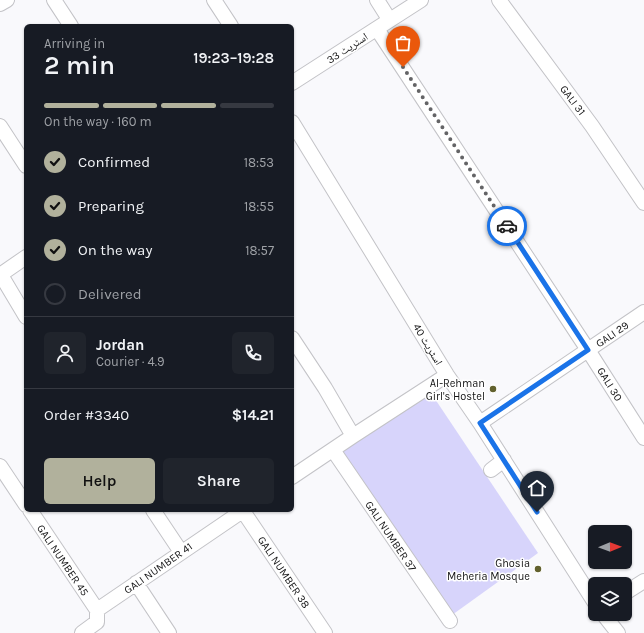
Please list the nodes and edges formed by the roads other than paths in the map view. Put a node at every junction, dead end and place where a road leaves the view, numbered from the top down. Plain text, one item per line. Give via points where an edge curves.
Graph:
1 (7, 0) edge
2 (54, 0) edge
3 (214, 0) edge
4 (377, 0) edge
5 (421, 0) edge
6 (499, 0) edge
7 (0, 4) edge
8 (389, 19) junction
9 (70, 24) edge
10 (230, 24) edge
11 (377, 29) junction
12 (294, 82) edge
13 (294, 125) edge
14 (0, 126) edge
15 (24, 163) edge
16 (644, 203) edge
17 (24, 258) edge
18 (0, 275) edge
19 (644, 312) edge
20 (24, 315) edge
21 (294, 341) edge
22 (588, 350) junction
23 (447, 375) junction
24 (480, 423) junction
25 (353, 436) junction
26 (644, 438) edge
27 (333, 450) junction
28 (504, 460) junction
29 (0, 466) edge
30 (491, 470) dead end
31 (294, 477) edge
32 (24, 502) edge
33 (31, 512) edge
34 (154, 512) edge
35 (241, 512) edge
36 (245, 512) edge
37 (181, 552) junction
38 (644, 581) edge
39 (136, 583) junction
40 (632, 589) edge
41 (588, 592) edge
42 (97, 610) junction
43 (450, 621) dead end
44 (607, 621) edge
45 (613, 631) edge
46 (82, 633) edge
47 (169, 633) edge
48 (325, 633) edge

1 - 7 street
2 - 9 street
3 - 10 street
4 - 8 street
5 - 8 street, اسٹریٹ 33
6 - 16 street, GALI 31 via 592,126
8 - 11 street, اسٹریٹ 33
11 - 12 street, اسٹریٹ 33
11 - 22 street, GALI 30
13 - 23 street, اسٹریٹ 40
14 - 15 street
17 - 18 street
18 - 20 street
19 - 22 street, GALI 29
21 - 25 street
22 - 24 street, GALI 29
22 - 26 street, GALI 30
23 - 24 street, اسٹریٹ 40
23 - 25 street
24 - 28 street, اسٹریٹ 40
25 - 27 street
27 - 31 street
27 - 43 street, GALI NUMBER 37
28 - 30 street
28 - 41 street, اسٹریٹ 40
29 - 32 street
33 - 42 street, GALI NUMBER 45
34 - 37 street
35 - 37 street, GALI NUMBER 41
36 - 48 street, GALI NUMBER 38
37 - 39 street, GALI NUMBER 41
38 - 40 street
39 - 42 street, GALI NUMBER 41
39 - 47 street
42 - 46 street via 97,622
44 - 45 street

